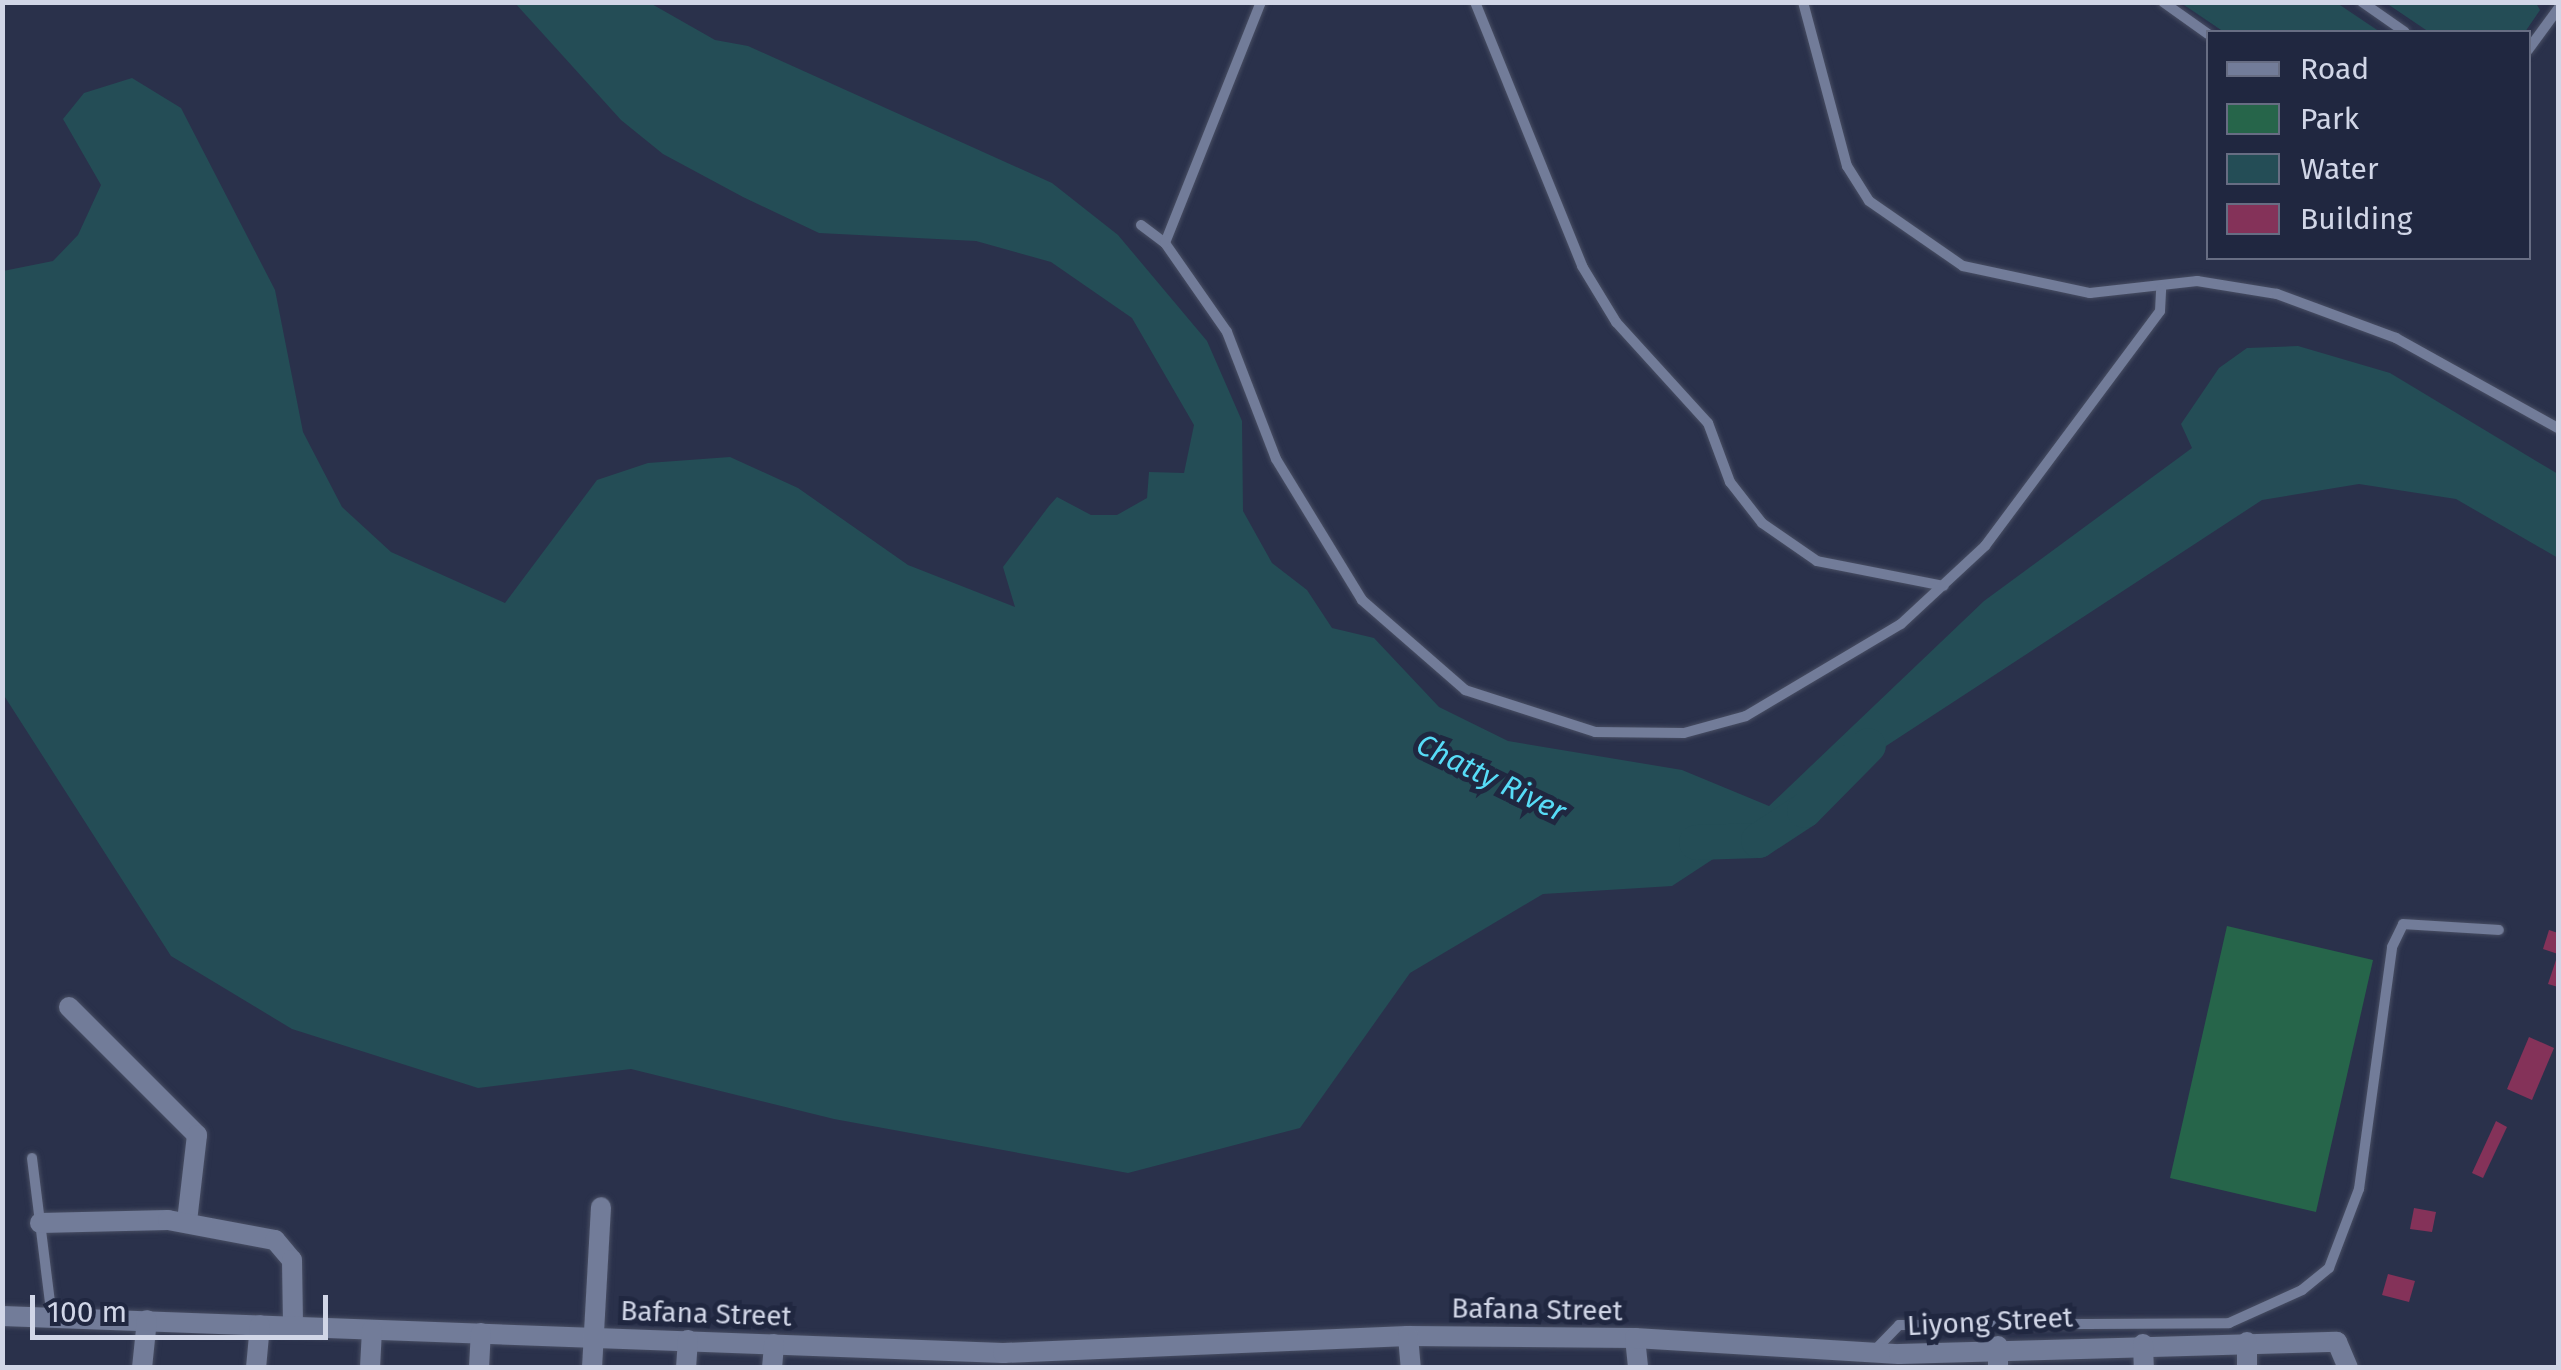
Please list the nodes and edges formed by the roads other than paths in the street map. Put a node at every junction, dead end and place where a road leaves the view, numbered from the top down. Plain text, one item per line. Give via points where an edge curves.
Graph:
1 (1261, 2) edge
2 (1475, 2) edge
3 (1803, 2) edge
4 (2163, 2) edge
5 (2362, 2) edge
6 (2558, 9) edge
7 (2402, 30) edge
8 (2206, 33) edge
9 (2531, 46) edge
10 (1141, 225) dead end
11 (1166, 243) junction
12 (2162, 289) junction
13 (2558, 428) edge
14 (1944, 586) junction
15 (2499, 930) dead end
16 (69, 1007) dead end
17 (32, 1158) dead end
18 (601, 1207) dead end
19 (187, 1222) junction
20 (40, 1223) junction
21 (2, 1316) edge
22 (52, 1318) junction
23 (147, 1320) junction
24 (260, 1325) junction
25 (293, 1327) junction
26 (372, 1330) junction
27 (481, 1333) junction
28 (1408, 1336) junction
29 (595, 1337) junction
30 (1635, 1338) junction
31 (688, 1340) junction
32 (2247, 1342) junction
33 (774, 1344) junction
34 (2143, 1344) junction
35 (2052, 1346) junction
36 (1872, 1354) junction
37 (1998, 1357) edge
38 (2347, 1357) edge
39 (894, 1359) edge
40 (1003, 1360) edge
41 (1106, 1360) edge
42 (1794, 1360) edge
43 (1899, 1361) edge
44 (142, 1368) edge
45 (256, 1368) edge
46 (370, 1368) edge
47 (479, 1368) edge
48 (592, 1368) edge
49 (686, 1368) edge
50 (772, 1368) edge
51 (1411, 1368) edge
52 (1638, 1368) edge
53 (2052, 1368) edge
54 (2144, 1368) edge
55 (2247, 1368) edge

1 - 11 lane
2 - 14 lane via 1582,266 1616,322 1708,423 1730,482 1762,523 1817,561
3 - 12 lane via 1846,166 1868,200 1904,230 1998,280 2090,293
4 - 8 lane
5 - 7 lane
6 - 9 lane
10 - 11 lane
11 - 14 lane via 1227,332 1276,459 1353,586 1450,679 1504,710 1595,732 1684,732 1746,716 1852,660
12 - 13 lane via 2236,284 2342,315
12 - 14 lane via 2160,311 1986,546
15 - 36 lane via 2403,924 2392,947 2359,1190 2329,1268 2302,1290 2229,1323 1899,1325
16 - 19 street via 197,1135
17 - 20 lane
18 - 29 street
19 - 20 street
19 - 25 street via 287,1248
20 - 22 lane
21 - 22 street, Bafana Street
22 - 23 street, Bafana Street
23 - 24 street, Bafana Street
23 - 44 street
24 - 25 street, Bafana Street
24 - 45 street
25 - 26 street, Bafana Street
26 - 27 street, Bafana Street
26 - 46 street
27 - 29 street, Bafana Street
27 - 47 street
28 - 30 street, Bafana Street
28 - 41 street, Bafana Street
28 - 51 street
29 - 31 street, Bafana Street
29 - 48 street
30 - 42 street, Liyong Street
30 - 52 street, Bafana Street
31 - 33 street, Bafana Street
31 - 49 street
32 - 34 street, Liyong Street
32 - 38 street, Liyong Street
32 - 55 street
33 - 39 street, Bafana Street
33 - 50 street
34 - 35 street, Liyong Street
34 - 54 street
35 - 37 street, Liyong Street
35 - 53 street
36 - 42 street, Liyong Street
36 - 43 street, Liyong Street
37 - 43 street, Liyong Street
39 - 40 street, Bafana Street
40 - 41 street, Bafana Street

